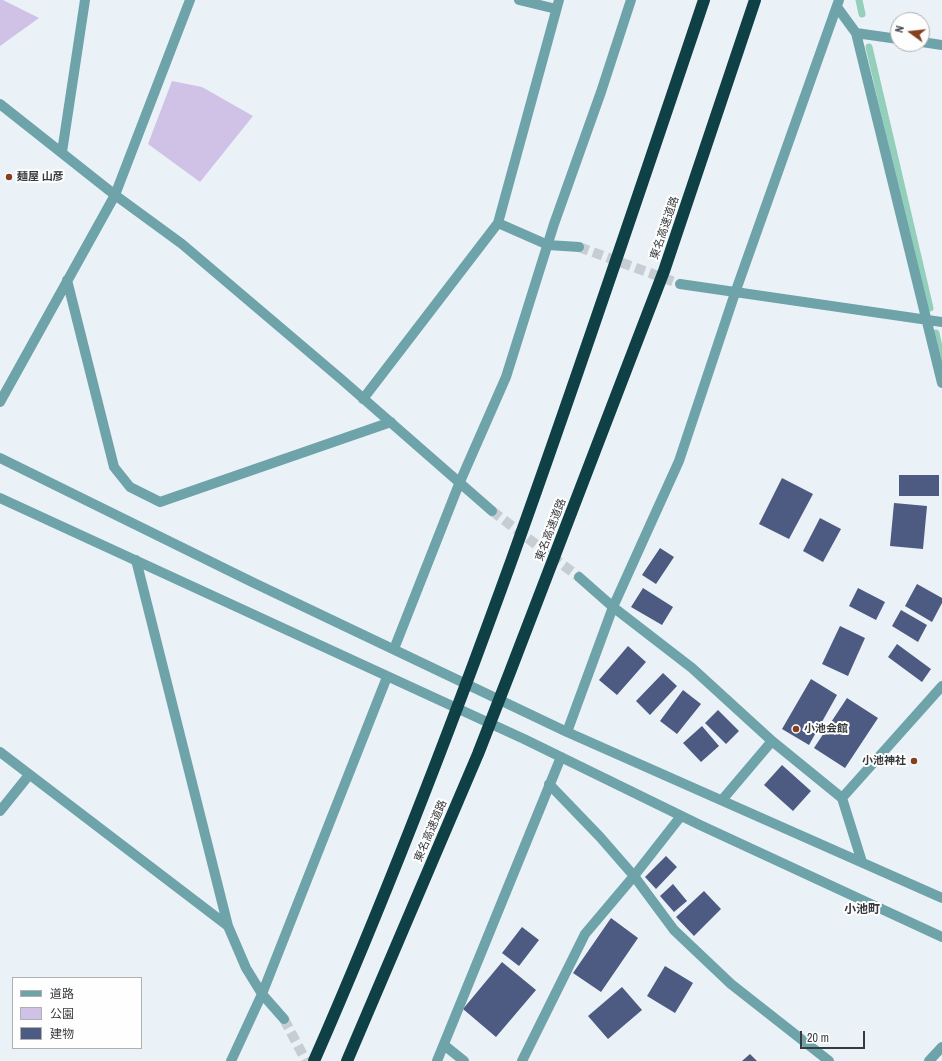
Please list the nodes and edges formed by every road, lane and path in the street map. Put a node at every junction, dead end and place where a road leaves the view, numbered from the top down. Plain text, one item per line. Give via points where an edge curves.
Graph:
1 (85, 0) edge
2 (190, 0) edge
3 (519, 0) edge
4 (631, 0) edge
5 (704, 0) edge
6 (755, 0) edge
7 (838, 3) edge
8 (558, 4) edge
9 (856, 33) junction
10 (890, 38) edge
11 (930, 43) edge
12 (942, 45) edge
13 (0, 104) edge
14 (62, 152) junction
15 (115, 195) junction
16 (498, 223) junction
17 (548, 244) junction
18 (579, 247) tunnel mouth
19 (67, 280) junction
20 (680, 284) tunnel mouth
21 (735, 293) junction
22 (926, 319) junction
23 (942, 322) edge
24 (942, 383) edge
25 (363, 399) junction
26 (0, 402) edge
27 (391, 422) junction
28 (0, 458) edge
29 (459, 484) junction
30 (0, 498) edge
31 (492, 511) tunnel mouth
32 (136, 560) junction
33 (579, 577) tunnel mouth
34 (613, 607) junction
35 (394, 649) junction
36 (387, 677) junction
37 (942, 686) edge
38 (567, 732) junction
39 (772, 741) junction
40 (0, 752) edge
41 (560, 757) junction
42 (29, 775) junction
43 (549, 784) junction
44 (842, 798) junction
45 (722, 800) junction
46 (0, 811) edge
47 (681, 816) junction
48 (862, 862) junction
49 (634, 876) junction
50 (942, 898) edge
51 (228, 926) junction
52 (942, 937) edge
53 (262, 994) junction
54 (284, 1019) tunnel mouth
55 (444, 1045) junction
56 (942, 1047) edge
57 (231, 1061) edge
58 (314, 1061) edge
59 (347, 1061) edge
60 (437, 1061) edge
61 (464, 1061) edge
62 (522, 1061) edge
63 (829, 1061) edge
64 (929, 1061) edge

1 - 14 street
2 - 15 street
3 - 8 street
4 - 17 street
5 - 58 highway, 東名高速道路 via 477,655 342,997
6 - 59 highway, 東名高速道路 via 664,271 510,672 478,754
7 - 9 street
7 - 21 street
8 - 16 street
9 - 10 street
9 - 22 street
11 - 12 street
13 - 14 street
14 - 15 street
15 - 19 street
15 - 25 street via 182,244
16 - 17 street
16 - 25 street
17 - 18 street
17 - 29 street via 506,377
19 - 26 street
19 - 27 street via 114,467 130,487 160,502
20 - 21 street
21 - 22 street
21 - 34 street via 679,461
22 - 23 street
22 - 24 street
25 - 27 street
27 - 29 street
28 - 35 street via 245,579
29 - 31 street
29 - 35 street
30 - 32 street
32 - 36 street
32 - 51 street
33 - 34 street
34 - 38 street
34 - 39 street via 692,668
35 - 38 street
36 - 41 street
36 - 53 street
37 - 44 street
38 - 45 street
39 - 44 street
39 - 45 street
40 - 42 street
41 - 43 street
41 - 47 street
42 - 46 street
42 - 51 street
43 - 49 street
43 - 55 street
44 - 48 street
45 - 48 street
47 - 49 street
47 - 52 street
48 - 50 street
49 - 62 street via 585,934
49 - 63 street via 674,930 731,984
51 - 53 street via 246,968
53 - 54 street
53 - 57 street
55 - 60 street
55 - 61 street
56 - 64 street

